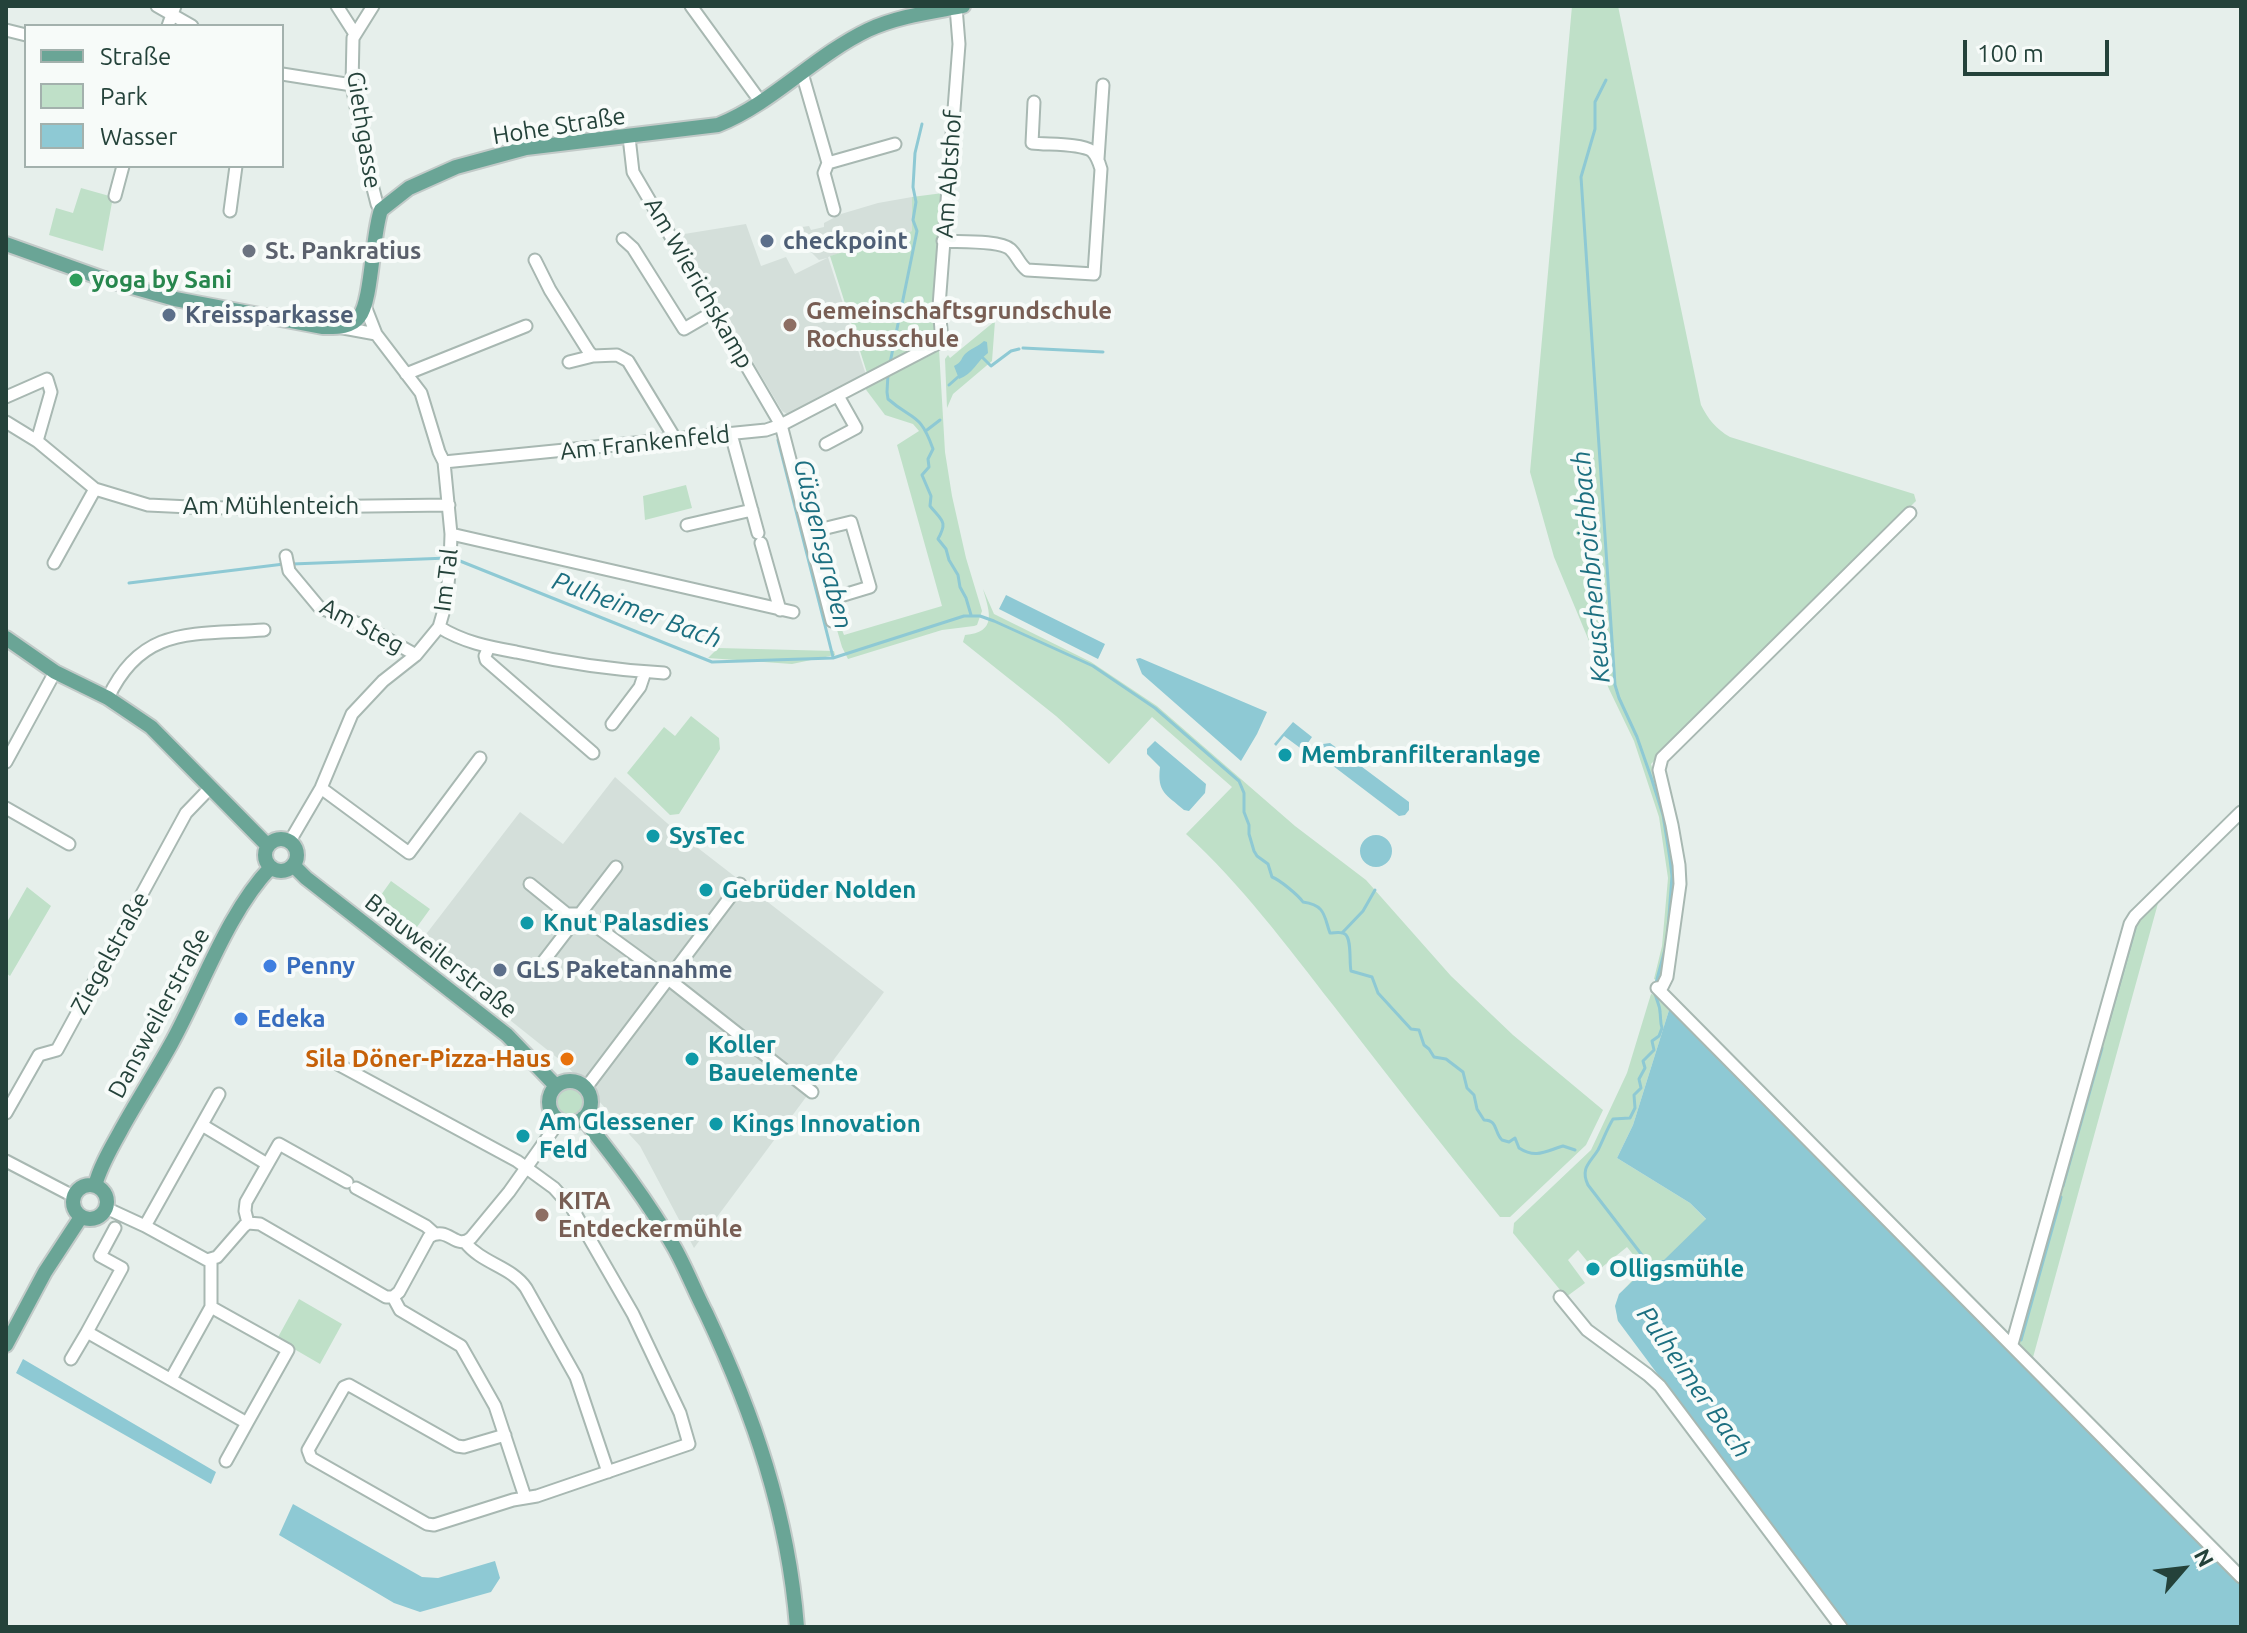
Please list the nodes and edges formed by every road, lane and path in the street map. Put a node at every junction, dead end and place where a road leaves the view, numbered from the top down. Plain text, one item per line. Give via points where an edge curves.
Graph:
1 (157, 6) edge
2 (337, 6) edge
3 (373, 6) edge
4 (691, 6) edge
5 (960, 7) edge
6 (172, 16) edge
7 (355, 34) junction
8 (802, 73) junction
9 (284, 74) edge
10 (352, 85) junction
11 (1103, 85) dead end
12 (760, 101) junction
13 (1034, 102) dead end
14 (629, 137) junction
15 (895, 144) dead end
16 (1098, 159) junction
17 (828, 163) junction
18 (122, 168) edge
19 (236, 168) edge
20 (115, 196) dead end
21 (381, 210) junction
22 (834, 210) dead end
23 (230, 211) dead end
24 (623, 239) dead end
25 (943, 241) junction
26 (6, 244) edge
27 (535, 260) dead end
28 (365, 306) junction
29 (715, 311) junction
30 (526, 326) dead end
31 (337, 327) junction
32 (376, 334) junction
33 (942, 341) joint
34 (593, 356) junction
35 (569, 362) dead end
36 (406, 374) junction
37 (838, 396) junction
38 (6, 397) edge
39 (6, 422) edge
40 (781, 425) junction
41 (731, 434) junction
42 (676, 440) junction
43 (37, 441) junction
44 (826, 444) dead end
45 (444, 462) junction
46 (95, 489) junction
47 (449, 505) junction
48 (752, 510) junction
49 (1910, 513) dead end
50 (687, 525) dead end
51 (810, 532) junction
52 (451, 534) junction
53 (286, 556) dead end
54 (54, 563) dead end
55 (827, 600) junction
56 (780, 610) junction
57 (793, 612) dead end
58 (832, 621) dead end
59 (439, 627) junction
60 (264, 630) dead end
61 (6, 638) edge
62 (489, 647) junction
63 (416, 655) junction
64 (55, 672) junction
65 (645, 672) junction
66 (664, 673) dead end
67 (108, 698) junction
68 (612, 724) dead end
69 (6, 732) edge
70 (18, 738) junction
71 (593, 753) dead end
72 (480, 758) dead end
73 (6, 762) edge
74 (211, 787) junction
75 (321, 788) junction
76 (6, 808) edge
77 (2241, 812) edge
78 (290, 841) junction
79 (69, 844) dead end
80 (268, 846) junction
81 (293, 865) junction
82 (271, 867) junction
83 (616, 867) dead end
84 (530, 884) dead end
85 (740, 884) dead end
86 (579, 914) junction
87 (543, 962) dead end
88 (667, 978) junction
89 (330, 1060) dead end
90 (556, 1086) junction
91 (585, 1089) junction
92 (812, 1092) dead end
93 (219, 1094) dead end
94 (6, 1113) edge
95 (583, 1118) junction
96 (560, 1120) junction
97 (202, 1125) junction
98 (6, 1161) edge
99 (267, 1164) junction
100 (527, 1167) junction
101 (95, 1186) junction
102 (73, 1196) junction
103 (106, 1208) junction
104 (81, 1217) junction
105 (248, 1223) junction
106 (145, 1226) junction
107 (115, 1228) dead end
108 (435, 1234) junction
109 (465, 1242) junction
110 (211, 1260) junction
111 (393, 1297) junction
112 (1560, 1297) dead end
113 (211, 1307) junction
114 (87, 1332) junction
115 (2012, 1344) junction
116 (6, 1345) edge
117 (71, 1359) dead end
118 (171, 1379) junction
119 (247, 1423) junction
120 (505, 1435) junction
121 (226, 1461) dead end
122 (608, 1472) junction
123 (525, 1497) junction
124 (2241, 1577) edge
125 (797, 1627) edge
126 (1841, 1627) edge

1 - 6 street
2 - 7 street
3 - 7 street, Giethgasse
4 - 12 street
5 - 8 main road, Hohe Straße via 868,30
5 - 25 street, Am Abtshof
7 - 10 street, Giethgasse
8 - 12 main road, Hohe Straße
8 - 17 street
9 - 10 street
10 - 21 street, Giethgasse
11 - 16 street
12 - 14 main road, Hohe Straße via 718,125
13 - 16 street via 1032,143 1081,147
14 - 21 main road, Hohe Straße via 526,148 456,167 409,188
14 - 29 street, Am Wierichskamp via 633,172
15 - 17 street
16 - 25 street via 1094,274 1027,270 1001,245
17 - 22 street via 824,173
18 - 20 street
19 - 23 street
21 - 28 main road
24 - 29 street via 684,329
25 - 33 street, Am Abtshof
26 - 31 main road via 175,299
27 - 34 street
28 - 31 main road via 356,321
28 - 32 street, Im Tal
29 - 40 street, Am Wierichskamp
30 - 36 street
31 - 32 street
32 - 36 street, Im Tal
33 - 37 street, Am Frankenfeld
34 - 35 street
34 - 42 street via 617,355 628,361
36 - 45 street, Im Tal via 421,393
37 - 40 street, Am Frankenfeld
37 - 44 street via 856,428
38 - 43 street via 47,379 51,392
39 - 43 street, Am Mühlenteich
40 - 41 street, Am Frankenfeld
40 - 51 street, Am Wierichskamp
41 - 42 street, Am Frankenfeld
41 - 48 street
42 - 45 street, Am Frankenfeld
43 - 46 street, Am Mühlenteich
45 - 47 street, Im Tal
46 - 47 street, Am Mühlenteich via 148,505 211,508
46 - 54 street
47 - 52 street, Im Tal
48 - 50 street
48 - 56 street
49 - 115 street via 1662,758 1659,770 1680,884 1662,993
51 - 55 street, Am Wierichskamp
51 - 55 street via 851,522 870,587
52 - 56 street
52 - 59 street, Im Tal
53 - 63 street, Am Steg via 289,571 319,607
55 - 58 street, Am Wierichskamp
56 - 57 street
59 - 62 street
59 - 63 street, Im Tal
60 - 67 street via 192,635 154,644 134,657
61 - 64 main road
62 - 65 street
62 - 71 street via 486,660
63 - 75 street, Im Tal via 352,714
64 - 67 main road
64 - 70 street
65 - 66 street
65 - 68 street
67 - 74 main road via 157,733
69 - 70 street
70 - 73 street
72 - 75 street via 409,853
74 - 80 main road
74 - 94 street, Ziegelstraße via 186,813 57,1050 39,1055
75 - 78 street, Im Tal
76 - 79 street
77 - 115 street via 2130,924
78 - 80 main road via 276,840
78 - 81 main road via 297,855
80 - 82 main road via 265,854
81 - 82 main road via 285,870
81 - 90 main road, Brauweilerstraße via 507,1035
82 - 101 main road, Dansweilerstraße via 232,923
83 - 86 street
84 - 86 street via 567,914
85 - 88 street
86 - 87 street
86 - 88 street
88 - 91 street
88 - 92 street
89 - 100 street
90 - 91 main road via 574,1082
90 - 96 main road via 549,1100
91 - 95 main road via 590,1104
93 - 97 street
95 - 96 main road
95 - 125 main road via 675,1249 735,1375 774,1490 793,1578
96 - 100 street
97 - 99 street
97 - 106 street
98 - 102 street
99 - 105 street via 246,1202
99 - 108 street via 279,1144
100 - 109 street
100 - 122 street via 572,1208 593,1243 648,1343 689,1444
101 - 102 main road via 80,1187
101 - 103 main road via 106,1197
102 - 104 main road via 74,1210
103 - 104 main road via 96,1218
103 - 106 street
104 - 116 main road
105 - 110 street
105 - 111 street via 260,1224
106 - 110 street
107 - 114 street via 100,1256 122,1268
108 - 109 street
108 - 111 street
109 - 122 street via 526,1288 576,1377
110 - 113 street
111 - 120 street via 400,1310 461,1346
112 - 126 street via 1587,1330 1660,1386
113 - 118 street
113 - 119 street via 288,1350
114 - 117 street
114 - 118 street
115 - 124 street
118 - 119 street
119 - 121 street
120 - 123 street
120 - 123 street via 457,1446 349,1385 308,1450 311,1458 427,1524
122 - 123 street

